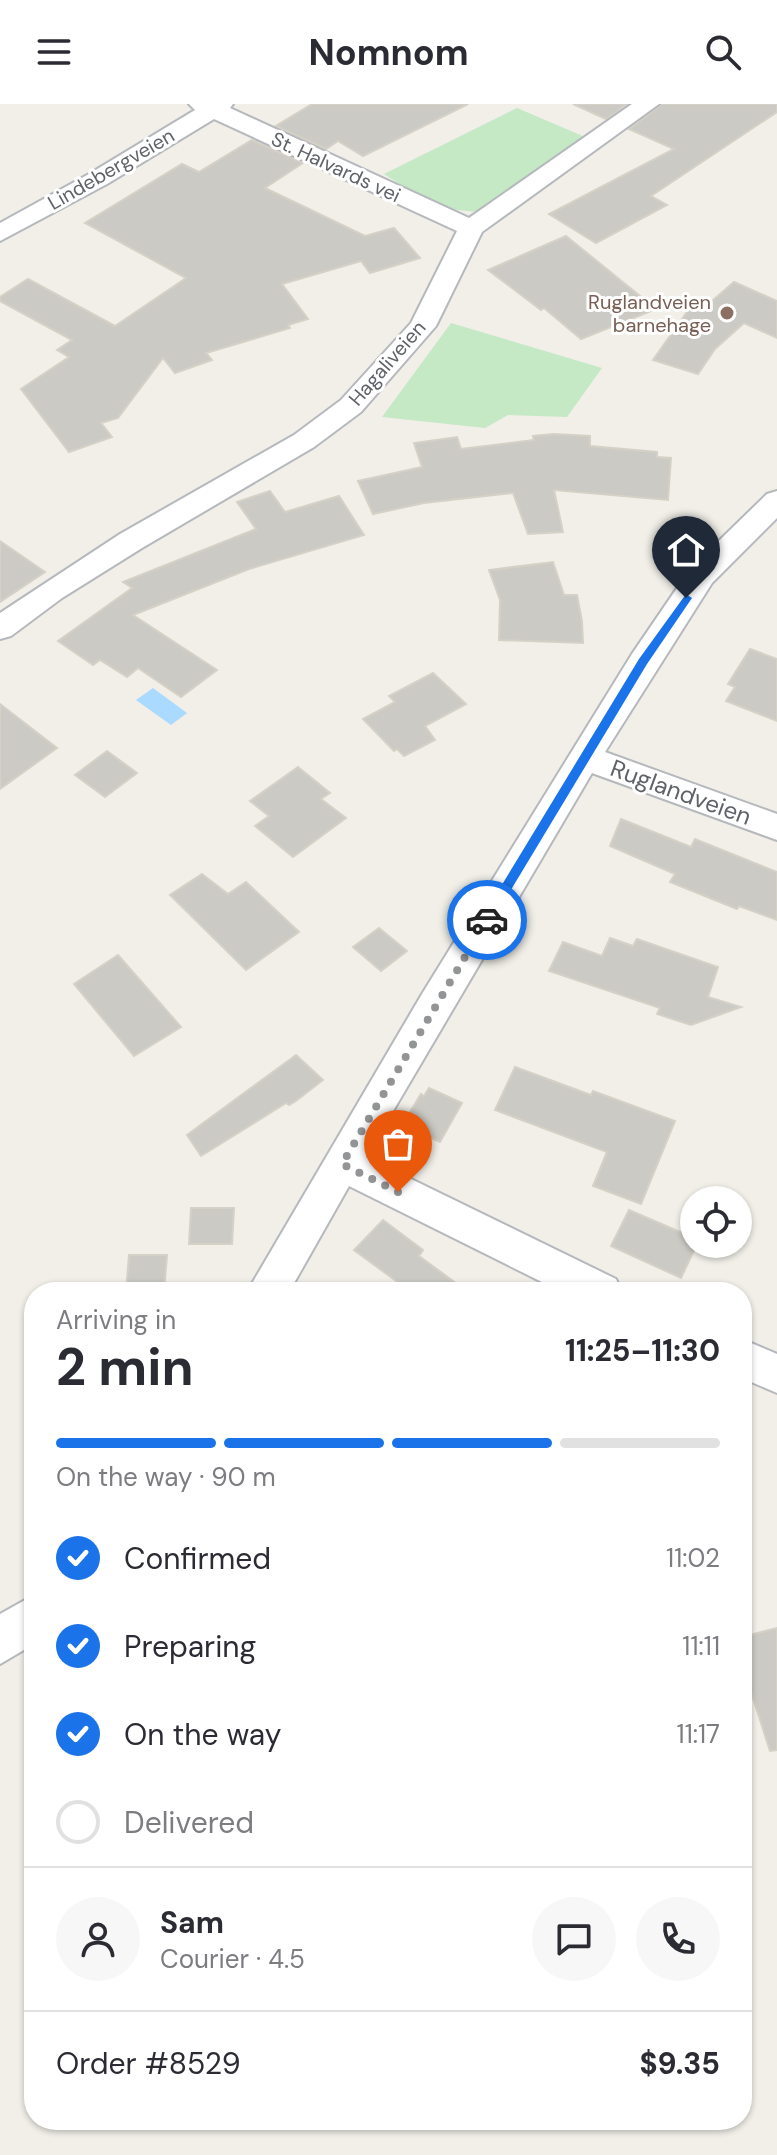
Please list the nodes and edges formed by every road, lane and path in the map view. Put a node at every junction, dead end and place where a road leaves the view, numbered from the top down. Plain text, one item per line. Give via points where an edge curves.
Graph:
1 (647, 104) edge
2 (212, 106) edge
3 (471, 228) junction
4 (0, 233) edge
5 (777, 501) edge
6 (0, 628) edge
7 (585, 758) junction
8 (777, 827) edge
9 (342, 1164) junction
10 (273, 1282) edge
11 (582, 1282) edge
12 (752, 1363) edge
13 (777, 1374) edge
14 (24, 1624) edge
15 (0, 1641) edge

1 - 3 street, Hagaliveien
2 - 3 street, St. Halvards vei
2 - 4 street, Lindebergveien
3 - 6 street, Hagaliveien via 423,326 351,406 304,441 118,550
5 - 7 street, Ruglandveien via 701,576
7 - 8 street, Ruglandveien
7 - 9 street, Ruglandveien
9 - 10 street, Ruglandveien
9 - 11 street
12 - 13 street
14 - 15 street

